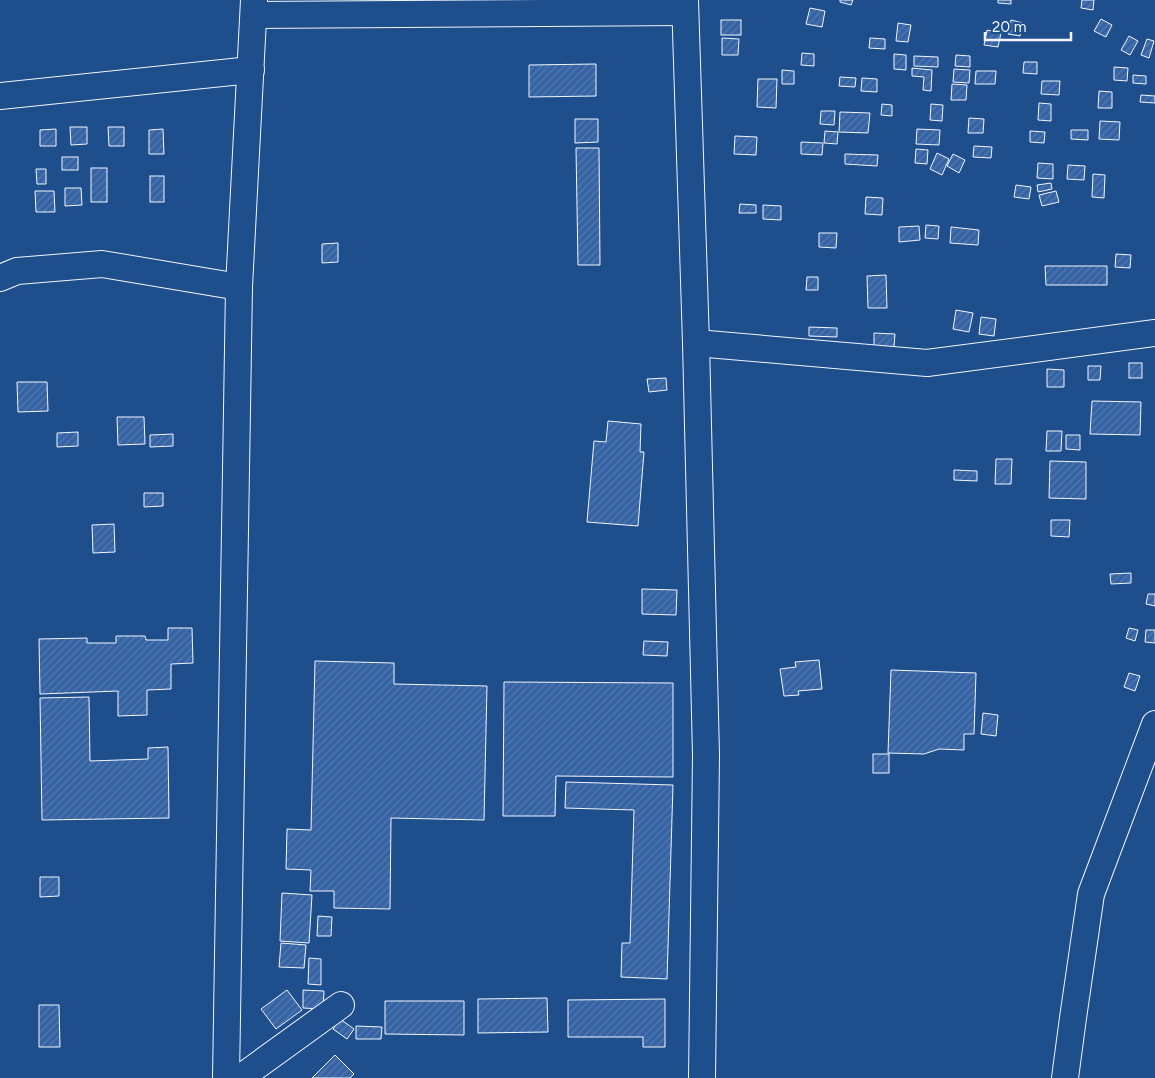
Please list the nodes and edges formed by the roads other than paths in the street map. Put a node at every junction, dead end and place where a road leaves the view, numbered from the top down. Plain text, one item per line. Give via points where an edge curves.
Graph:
1 (685, 6) edge
2 (254, 7) edge
3 (251, 70) junction
4 (0, 96) edge
5 (0, 278) edge
6 (239, 287) junction
7 (1155, 333) edge
8 (696, 344) junction
9 (1155, 724) edge
10 (341, 1005) dead end
11 (226, 1078) edge
12 (240, 1078) edge
13 (702, 1078) edge
14 (1065, 1078) edge

1 - 2 street
1 - 8 street
2 - 3 street
3 - 4 street
3 - 6 street
5 - 6 street via 17,271 102,264
6 - 11 street
7 - 8 street via 927,363
8 - 13 street via 706,755
9 - 14 street via 1091,894
10 - 12 street

